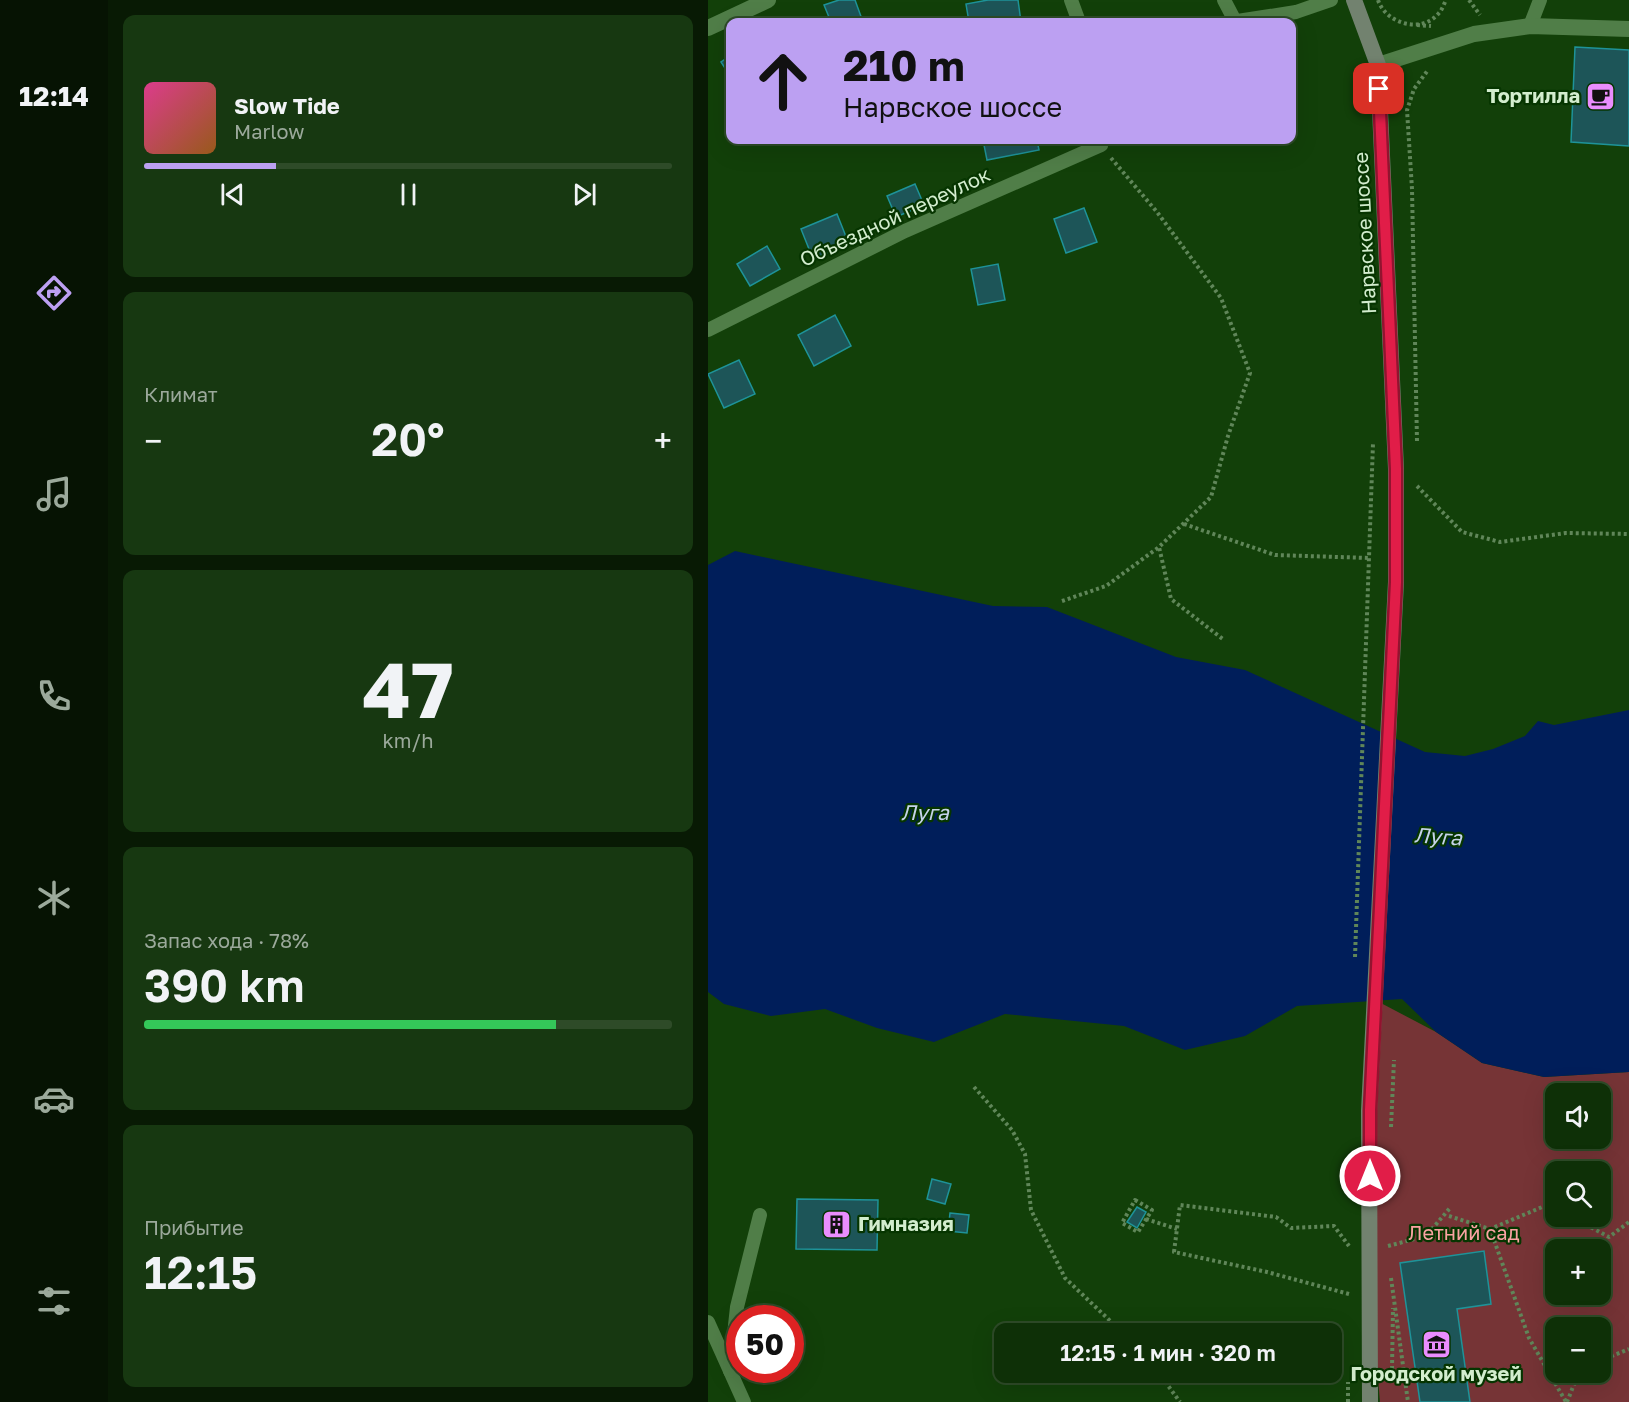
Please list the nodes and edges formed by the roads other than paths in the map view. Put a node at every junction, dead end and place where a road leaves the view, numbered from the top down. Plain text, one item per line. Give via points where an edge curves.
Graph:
1 (768, 0) edge
2 (1071, 0) edge
3 (1224, 0) edge
4 (1331, 0) edge
5 (1354, 0) edge
6 (1540, 0) edge
7 (729, 18) edge
8 (1077, 18) edge
9 (1231, 18) edge
10 (1258, 18) edge
11 (726, 20) edge
12 (1530, 26) junction
13 (708, 28) edge
14 (1629, 29) edge
15 (1378, 65) junction
16 (1096, 144) edge
17 (708, 330) edge
18 (760, 1215) dead end
19 (738, 1305) edge
20 (708, 1322) edge
21 (726, 1362) edge
22 (735, 1383) edge
23 (744, 1402) edge
24 (1370, 1402) edge

1 - 7 street
2 - 8 lane
3 - 9 lane
4 - 10 lane via 1296,12
5 - 15 main road, Нарвское шоссе
6 - 12 lane
11 - 13 street
12 - 14 street
12 - 15 street via 1474,34
15 - 24 main road, Нарвское шоссе via 1396,469 1396,582 1370,1110
16 - 17 lane, Объездной переулок via 905,231
18 - 19 lane
20 - 21 lane
22 - 23 lane

